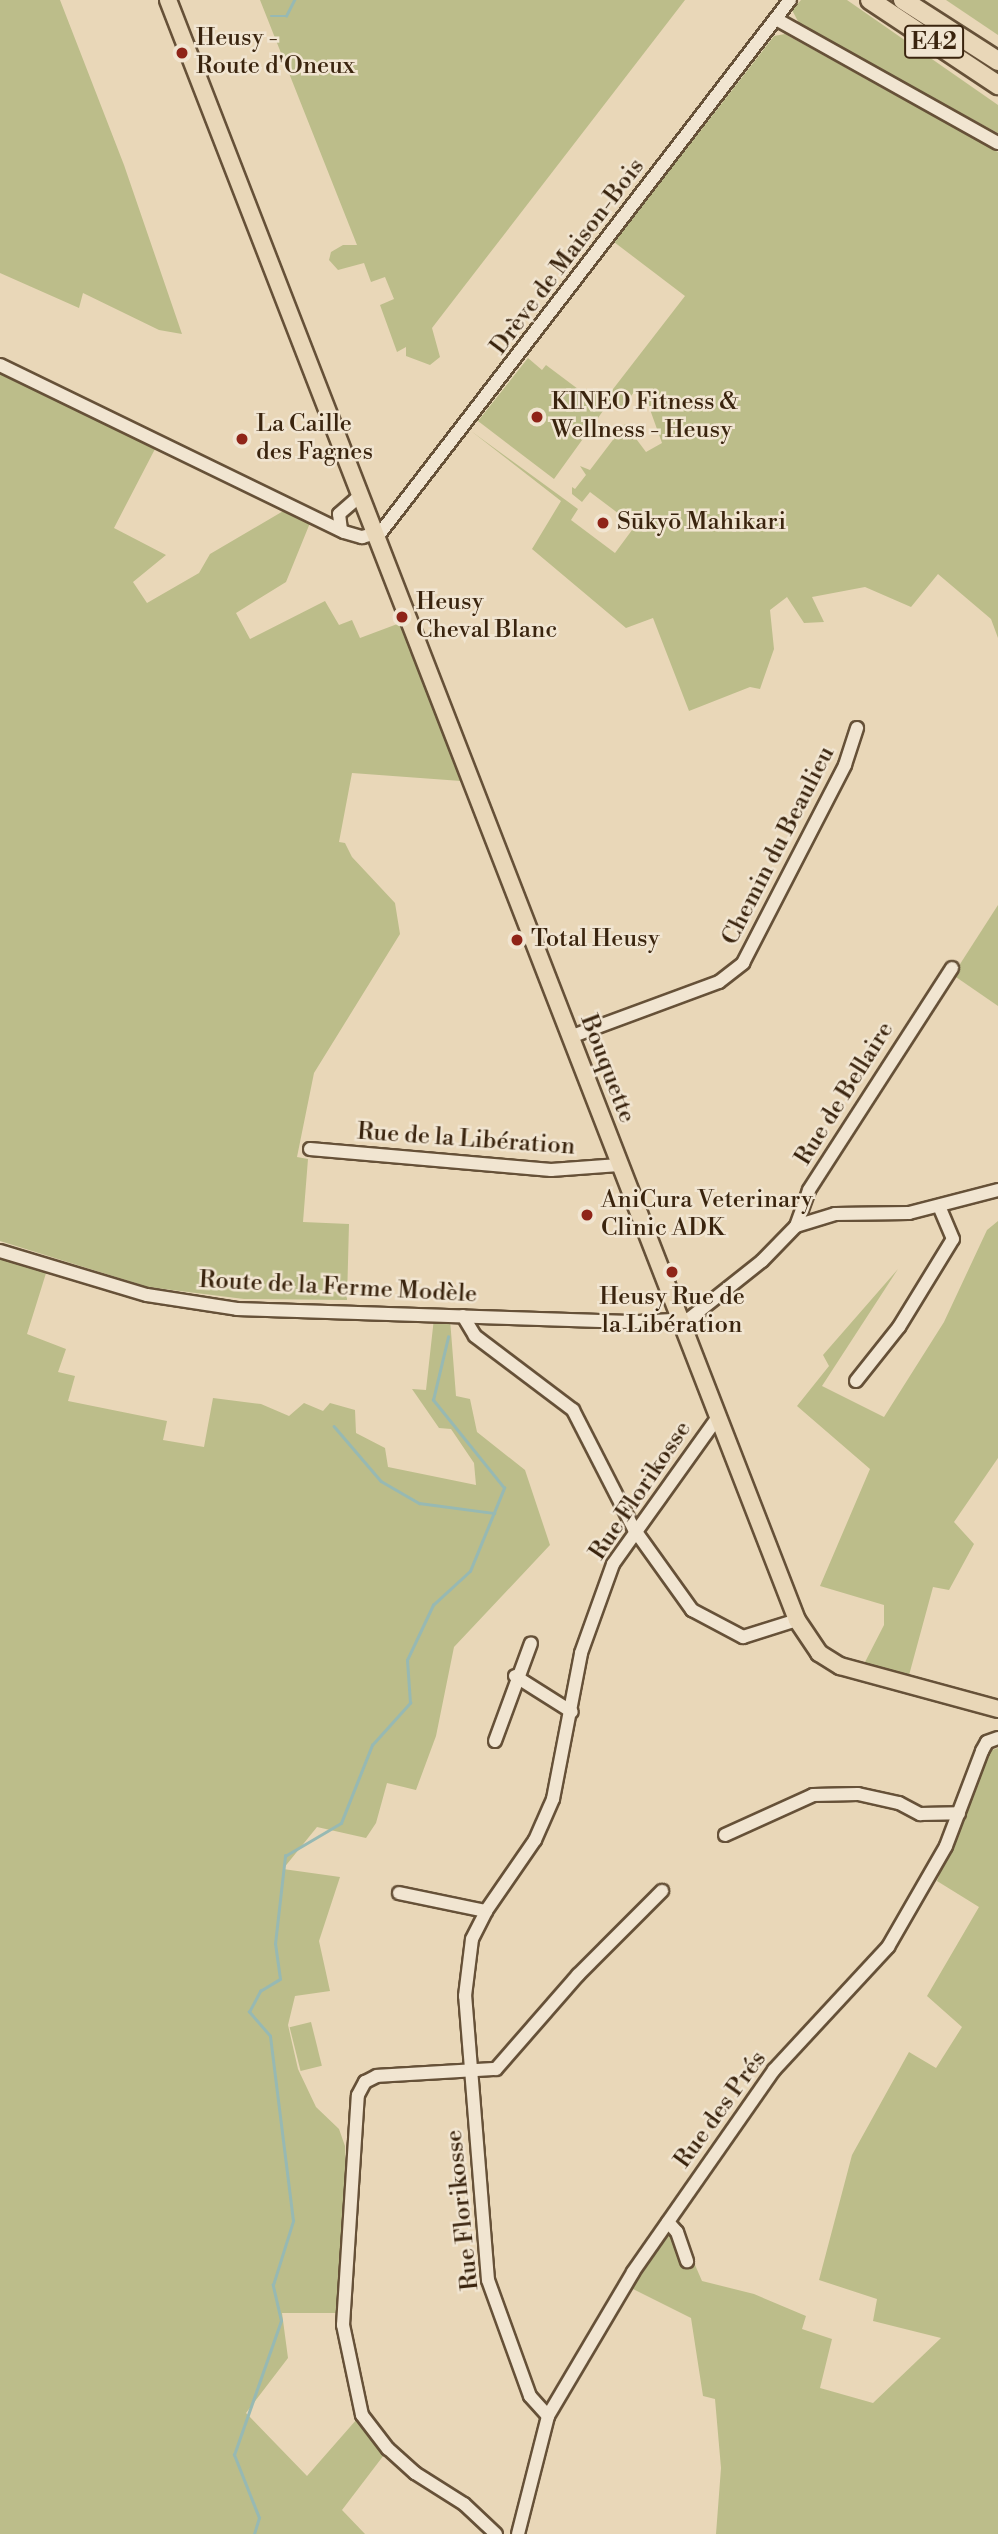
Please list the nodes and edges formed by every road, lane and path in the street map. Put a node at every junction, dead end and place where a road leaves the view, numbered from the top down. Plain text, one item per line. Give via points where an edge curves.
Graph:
1 (168, 0) edge
2 (790, 0) edge
3 (870, 0) edge
4 (902, 0) edge
5 (923, 0) edge
6 (776, 19) junction
7 (998, 52) edge
8 (998, 61) edge
9 (998, 85) edge
10 (998, 143) edge
11 (0, 365) edge
12 (360, 496) junction
13 (339, 514) junction
14 (317, 517) junction
15 (341, 530) junction
16 (375, 535) junction
17 (857, 728) dead end
18 (952, 968) dead end
19 (570, 1037) junction
20 (310, 1149) dead end
21 (619, 1165) junction
22 (998, 1191) edge
23 (939, 1206) junction
24 (796, 1226) junction
25 (0, 1251) edge
26 (463, 1316) junction
27 (681, 1321) junction
28 (856, 1381) dead end
29 (718, 1417) junction
30 (634, 1529) junction
31 (797, 1620) junction
32 (530, 1643) dead end
33 (515, 1676) junction
34 (998, 1709) edge
35 (572, 1712) junction
36 (998, 1738) edge
37 (495, 1741) dead end
38 (959, 1813) junction
39 (725, 1835) dead end
40 (662, 1891) dead end
41 (399, 1894) dead end
42 (486, 1911) junction
43 (470, 2070) junction
44 (668, 2222) junction
45 (687, 2261) dead end
46 (548, 2416) junction
47 (496, 2534) edge
48 (518, 2534) edge

1 - 12 main road, Bouquette
2 - 6 street, Drève de Maison-Bois
3 - 9 highway, E42
4 - 8 highway, E42
5 - 7 highway
6 - 10 street
6 - 16 street, Drève de Maison-Bois via 403,508
11 - 14 street
12 - 13 street
12 - 16 main road, Bouquette
13 - 14 street
13 - 15 street
14 - 15 street
15 - 16 street via 362,537
16 - 19 main road, Bouquette
17 - 19 street, Chemin du Beaulieu via 845,765 743,963 719,982
18 - 24 street, Rue de Bellaire via 809,1190
19 - 21 main road, Bouquette
20 - 21 street, Rue de la Libération via 551,1170
21 - 27 main road, Bouquette
22 - 23 street via 989,1189
23 - 24 street via 909,1213 835,1214
23 - 28 street via 953,1239 899,1327
24 - 27 street, Rue de Bellaire via 703,1311
25 - 26 street, Route de la Ferme Modèle via 147,1295 237,1309
26 - 27 street, Route de la Ferme Modèle
26 - 30 street via 475,1336 573,1410
27 - 29 main road, Bouquette
29 - 30 street, Rue Florikosse
29 - 31 main road, Bouquette
30 - 31 street via 692,1610 710,1622 743,1637
30 - 35 street, Rue Florikosse via 595,1605 581,1653
31 - 34 main road, Bouquette via 819,1653 840,1666
32 - 33 street
33 - 35 street
33 - 37 street
35 - 42 street, Rue Florikosse via 553,1800 535,1840
36 - 38 street, Rue des Prés via 987,1742 982,1751
38 - 39 street via 920,1814 899,1803 858,1794 813,1795
38 - 44 street, Rue des Prés via 935,1868 888,1947 774,2070
40 - 43 street via 578,1975 503,2063 496,2069
41 - 42 street
42 - 43 street, Rue Florikosse via 472,1939 465,1996
43 - 46 street, Rue Florikosse via 488,2280 530,2396
43 - 47 street via 377,2076 360,2089 343,2325 362,2414 373,2433 415,2473 464,2504
44 - 45 street via 677,2232
44 - 46 street, Rue des Prés
46 - 48 street, Rue des Prés

